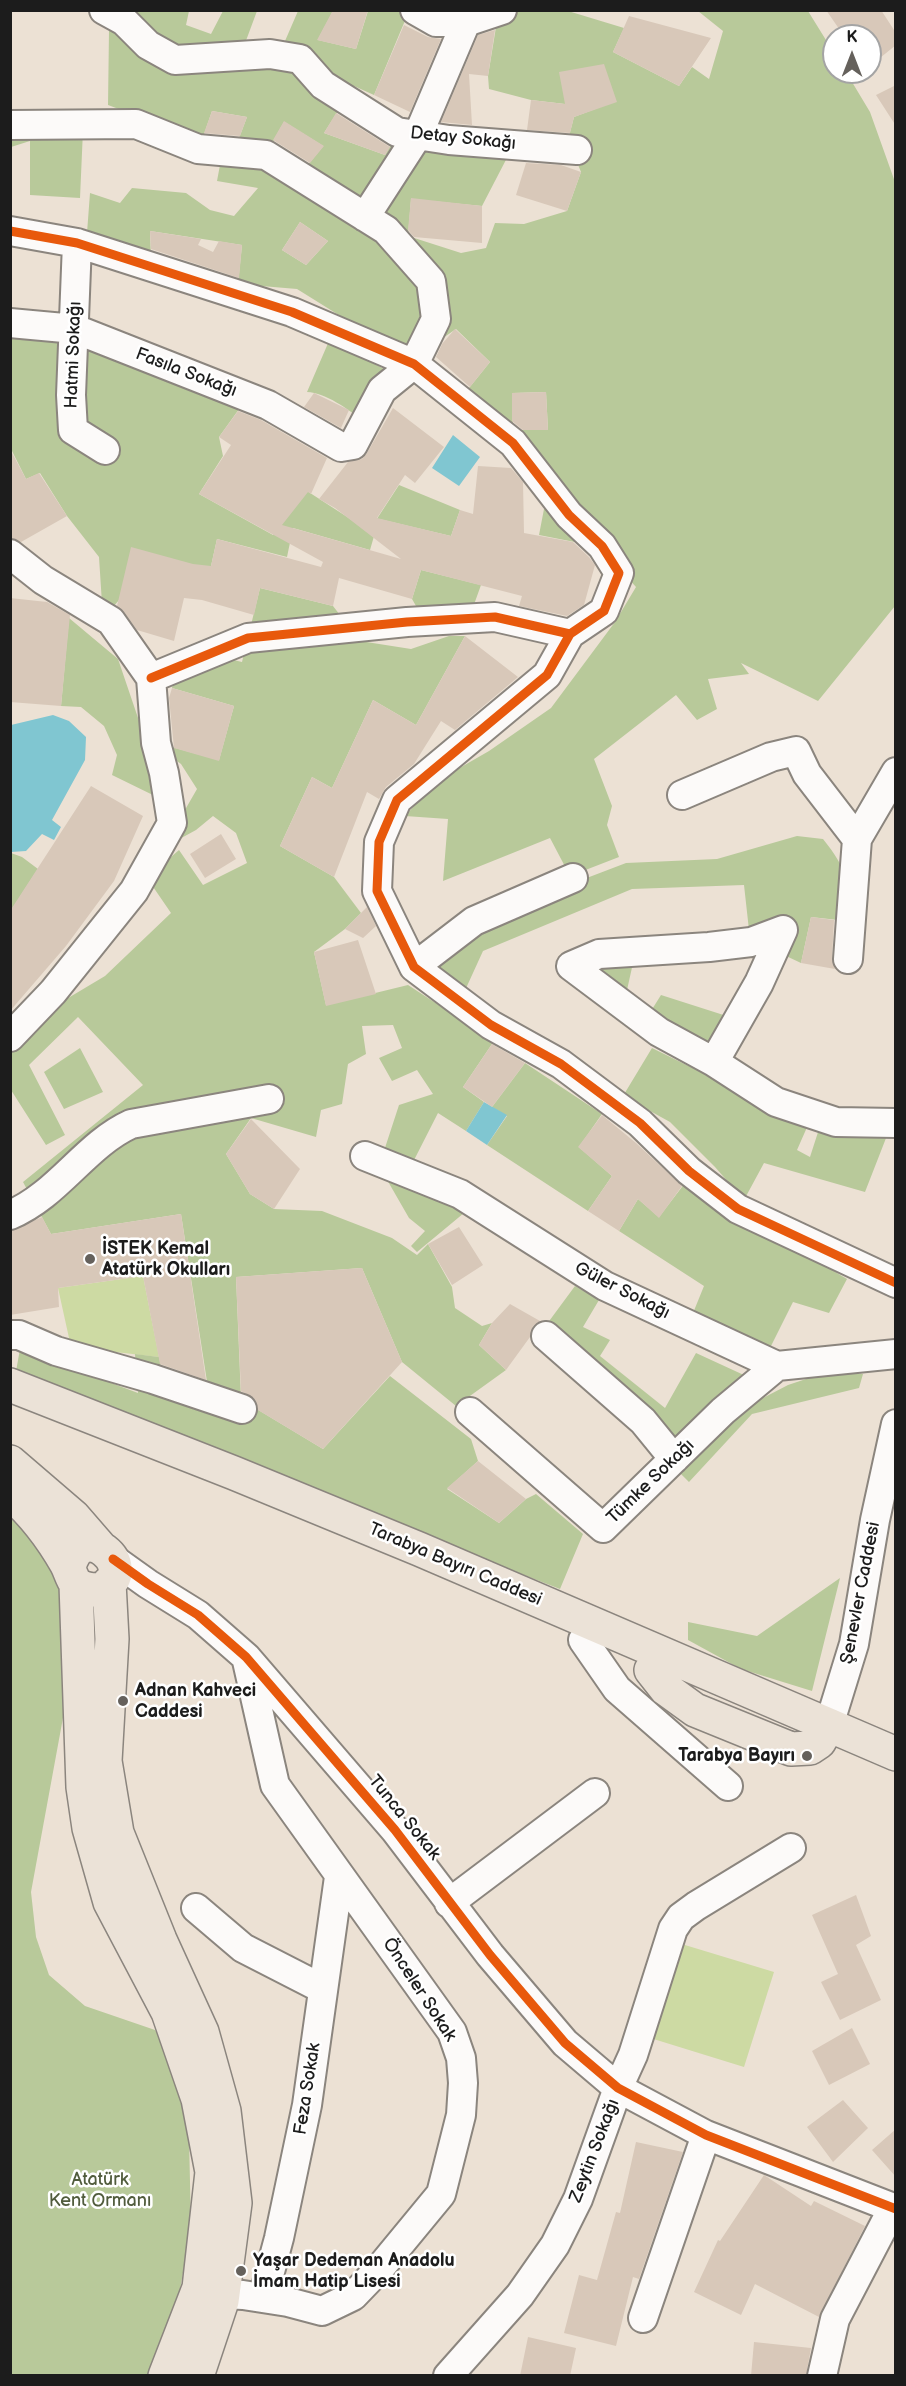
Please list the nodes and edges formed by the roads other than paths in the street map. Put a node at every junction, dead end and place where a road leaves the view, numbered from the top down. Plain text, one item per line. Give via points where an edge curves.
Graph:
1 (104, 10) edge
2 (416, 10) edge
3 (502, 10) edge
4 (466, 22) junction
5 (10, 125) edge
6 (418, 135) junction
7 (577, 150) dead end
8 (365, 217) junction
9 (10, 231) edge
10 (77, 243) junction
11 (10, 323) edge
12 (75, 329) junction
13 (414, 364) junction
14 (105, 450) dead end
15 (13, 561) edge
16 (570, 634) junction
17 (152, 678) junction
18 (896, 772) edge
19 (682, 795) dead end
20 (857, 839) junction
21 (573, 878) dead end
22 (848, 959) dead end
23 (414, 968) junction
24 (10, 1037) edge
25 (714, 1062) junction
26 (269, 1099) dead end
27 (896, 1123) edge
28 (365, 1156) dead end
29 (10, 1215) edge
30 (896, 1283) edge
31 (10, 1335) edge
32 (546, 1336) dead end
33 (896, 1354) edge
34 (777, 1365) junction
35 (10, 1385) edge
36 (10, 1407) edge
37 (242, 1409) dead end
38 (470, 1412) dead end
39 (896, 1424) edge
40 (674, 1459) junction
41 (10, 1462) edge
42 (10, 1493) edge
43 (108, 1567) junction
44 (73, 1576) junction
45 (583, 1641) junction
46 (246, 1657) junction
47 (824, 1734) junction
48 (896, 1754) edge
49 (896, 1774) edge
50 (728, 1786) dead end
51 (595, 1793) dead end
52 (791, 1848) dead end
53 (339, 1876) junction
54 (449, 1903) junction
55 (196, 1908) dead end
56 (323, 1989) junction
57 (618, 2088) junction
58 (706, 2135) junction
59 (894, 2209) edge
60 (223, 2294) junction
61 (264, 2298) junction
62 (643, 2318) dead end
63 (165, 2376) edge
64 (197, 2376) edge
65 (448, 2376) edge
66 (822, 2376) edge

1 - 6 street, Detay Sokağı via 124,21 148,45 175,60 270,54 300,59 323,85 348,102 397,132
2 - 4 street via 436,22
3 - 4 street
4 - 6 street
5 - 8 street via 136,124 198,149 266,155
6 - 7 street, Detay Sokağı
6 - 8 street
8 - 13 street via 386,230 431,281 436,319
9 - 10 street
10 - 12 street, Hatmi Sokağı
10 - 13 street via 292,312
11 - 12 street, Fasıla Sokağı
12 - 13 street, Fasıla Sokağı via 268,405 340,447 354,445 382,390
12 - 14 street, Hatmi Sokağı via 73,430
13 - 16 street via 513,443 569,515 602,546 619,573 604,611
15 - 17 street via 111,621
16 - 17 street via 495,617 248,638
16 - 23 street via 547,675 397,800 379,842 376,891
17 - 24 street via 156,743 172,823 134,891 53,992
18 - 20 street
19 - 20 street via 771,757 796,751 807,774
20 - 22 street
21 - 23 street via 474,921
23 - 30 street via 491,1025 570,1070 640,1123 689,1171 738,1209
25 - 25 street via 659,1032 571,966 599,954 751,942 783,930
25 - 27 street via 776,1102 836,1122
26 - 29 street via 131,1124 111,1133 54,1186
28 - 34 street, Güler Sokağı via 460,1194 605,1286
31 - 37 street
32 - 40 street via 643,1420
33 - 34 street, Güler Sokağı
34 - 40 street, Tümke Sokağı
35 - 47 main road, Tarabya Bayırı Caddesi via 419,1549
36 - 45 main road, Tarabya Bayırı Caddesi via 378,1553
38 - 40 street, Tümke Sokağı via 603,1528
39 - 47 street, Şenevler Caddesi via 854,1644
41 - 43 main road via 74,1517
42 - 44 main road via 34,1514
43 - 44 main road via 92,1545 79,1549 71,1559
43 - 46 street, Tunca Sokak via 148,1584 198,1615
43 - 60 main road via 112,1639 106,1771 117,1833 202,2032 224,2111 235,2203
44 - 63 main road via 88,1828 110,1902 168,2012 198,2099 212,2172 199,2288
45 - 47 main road, Tarabya Bayırı Caddesi via 651,1670 666,1689 695,1710 790,1749 804,1750
45 - 50 street via 617,1689
46 - 53 street, Önceler Sokak via 275,1785
46 - 54 street, Tunca Sokak via 395,1830
47 - 48 main road, Tarabya Bayırı Caddesi
47 - 49 main road, Tarabya Bayırı Caddesi
51 - 54 street
52 - 57 street, Zeytin Sokağı via 681,1917 673,1929 633,2055
53 - 56 street, Feza Sokak
53 - 61 street, Önceler Sokak via 452,2032 461,2058 461,2115 441,2194 353,2296 322,2311
54 - 57 street, Tunca Sokak via 565,2043
55 - 56 street via 243,1948
56 - 61 street, Feza Sokak via 307,2105
57 - 58 street, Tunca Sokak
57 - 65 street, Zeytin Sokağı via 578,2199 555,2245 520,2295
58 - 59 street, Tunca Sokak
58 - 62 street
59 - 66 street via 835,2319
60 - 61 street, Önceler Sokak
60 - 64 main road

